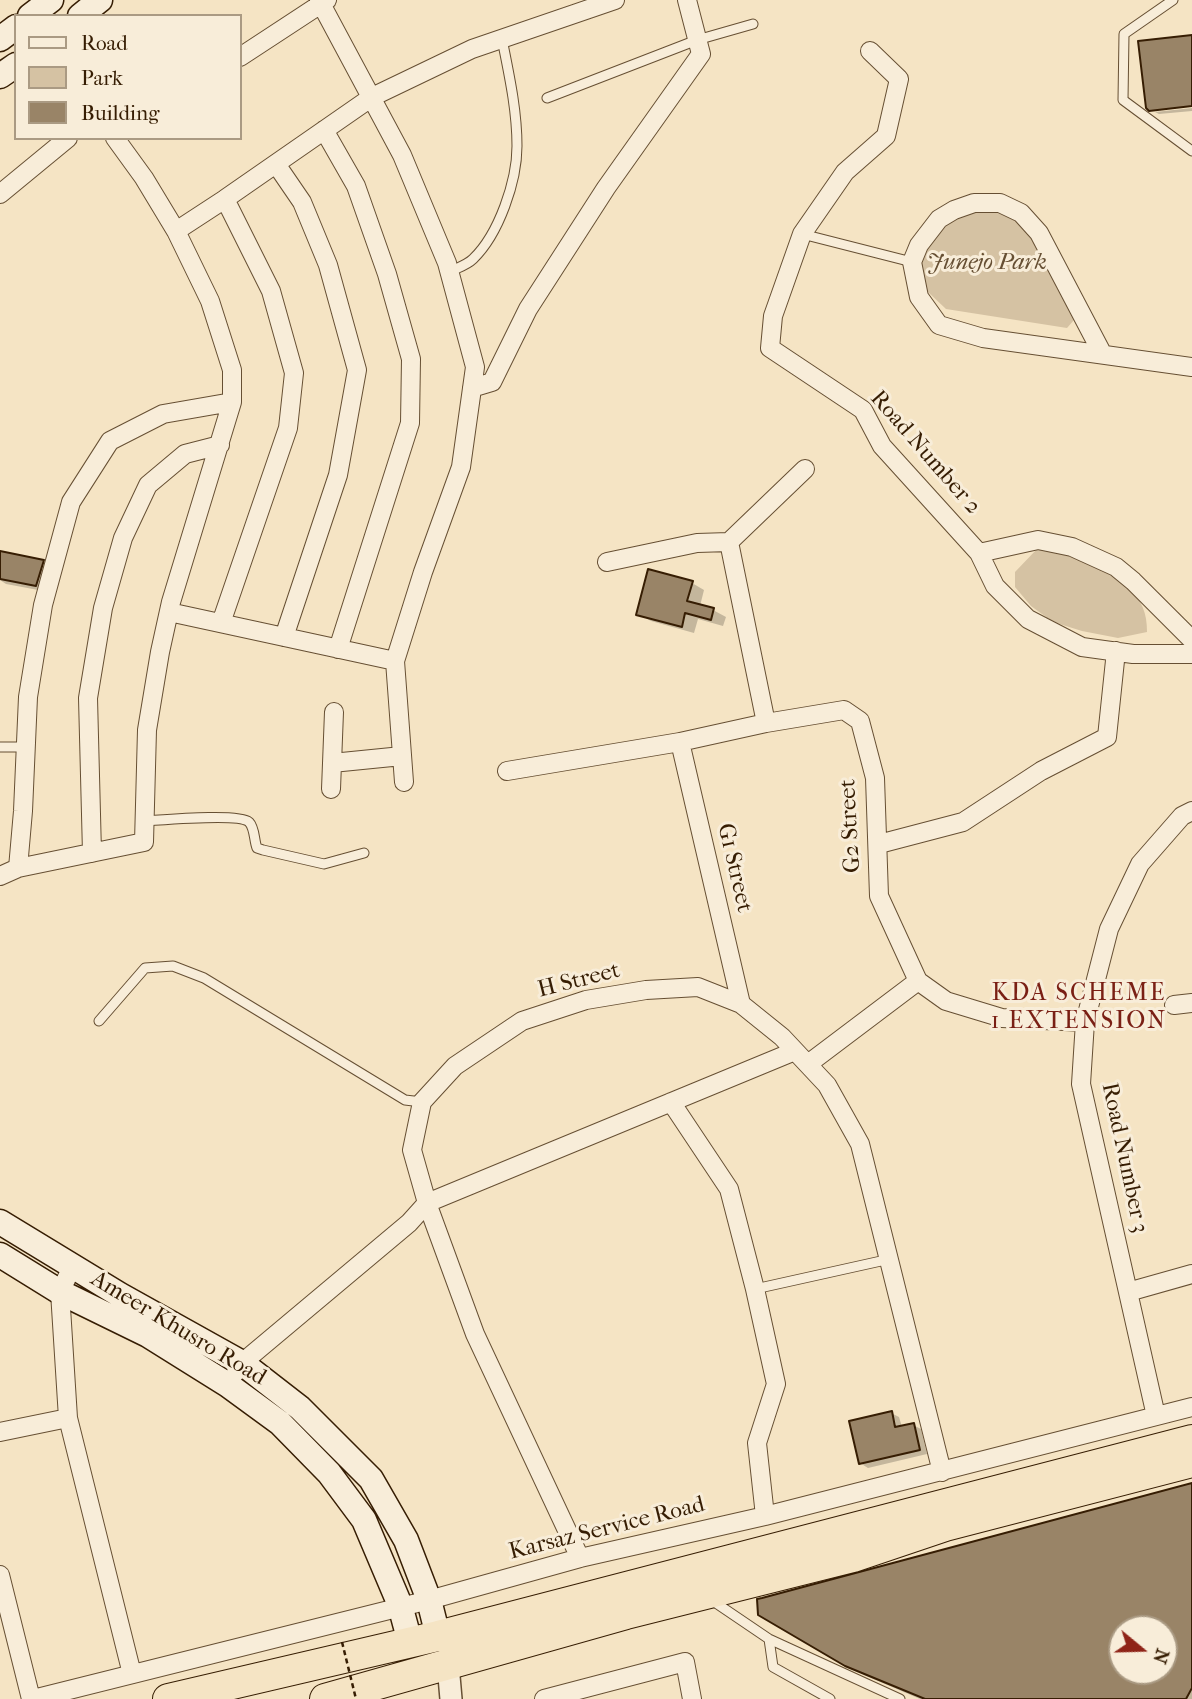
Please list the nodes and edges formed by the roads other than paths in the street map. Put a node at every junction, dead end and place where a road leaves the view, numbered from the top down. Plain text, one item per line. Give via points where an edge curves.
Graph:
1 (51, 0) edge
2 (100, 0) edge
3 (615, 0) edge
4 (687, 0) edge
5 (1173, 0) edge
6 (322, 1) edge
7 (33, 14) edge
8 (82, 14) edge
9 (753, 24) dead end
10 (502, 39) junction
11 (697, 40) junction
12 (870, 51) dead end
13 (242, 56) edge
14 (372, 97) junction
15 (547, 98) dead end
16 (324, 130) junction
17 (66, 140) edge
18 (122, 141) edge
19 (1192, 152) edge
20 (276, 164) junction
21 (0, 194) edge
22 (225, 200) junction
23 (176, 231) junction
24 (802, 234) junction
25 (912, 262) junction
26 (449, 272) junction
27 (1102, 354) junction
28 (1192, 367) edge
29 (472, 388) junction
30 (232, 402) junction
31 (220, 445) junction
32 (805, 470) dead end
33 (729, 542) junction
34 (979, 553) junction
35 (607, 562) dead end
36 (169, 612) junction
37 (221, 623) junction
38 (284, 637) junction
39 (1192, 640) edge
40 (338, 649) junction
41 (1116, 651) junction
42 (1192, 654) edge
43 (395, 661) junction
44 (334, 712) dead end
45 (766, 723) junction
46 (680, 742) junction
47 (0, 747) edge
48 (26, 747) junction
49 (402, 756) junction
50 (332, 763) junction
51 (507, 771) dead end
52 (404, 782) dead end
53 (331, 789) dead end
54 (1192, 811) edge
55 (144, 821) junction
56 (879, 844) junction
57 (92, 853) junction
58 (364, 853) dead end
59 (18, 868) junction
60 (0, 876) edge
61 (918, 981) junction
62 (741, 1004) junction
63 (99, 1021) dead end
64 (1085, 1022) junction
65 (795, 1051) junction
66 (807, 1064) junction
67 (422, 1102) junction
68 (671, 1102) junction
69 (427, 1203) junction
70 (0, 1222) edge
71 (0, 1255) edge
72 (890, 1259) junction
73 (73, 1265) junction
74 (1192, 1274) edge
75 (755, 1289) junction
76 (60, 1292) junction
77 (1128, 1293) junction
78 (242, 1363) junction
79 (228, 1385) junction
80 (1192, 1407) edge
81 (1156, 1416) junction
82 (68, 1418) junction
83 (0, 1432) edge
84 (1192, 1440) edge
85 (1192, 1462) edge
86 (942, 1472) junction
87 (765, 1516) junction
88 (580, 1559) junction
89 (0, 1575) edge
90 (703, 1594) junction
91 (429, 1600) junction
92 (400, 1605) junction
93 (424, 1639) junction
94 (769, 1639) junction
95 (448, 1665) junction
96 (132, 1674) junction
97 (32, 1699) edge
98 (169, 1699) edge
99 (325, 1699) edge
100 (451, 1699) edge
101 (544, 1699) edge
102 (692, 1699) edge
103 (830, 1699) edge
104 (900, 1699) edge

1 - 7 main road
2 - 8 main road
3 - 10 street
4 - 11 street
5 - 19 lane via 1124,34 1123,100
6 - 13 street
6 - 14 street
9 - 11 lane
10 - 14 street
10 - 26 lane via 517,147 510,190 497,225 472,261
11 - 15 lane
11 - 29 street via 701,54 527,309 492,382
12 - 24 street, Road Number 2 via 899,79 886,136 845,172
14 - 16 street
14 - 26 street via 402,155
16 - 20 street
16 - 40 street via 356,186 411,359 410,423
17 - 21 street
18 - 23 street
20 - 22 street
20 - 38 street via 302,202 328,265 357,370 338,474
22 - 23 street
22 - 37 street via 271,291 294,373 288,428
23 - 30 street via 210,301 232,370
24 - 25 lane
24 - 34 street, Road Number 2 via 773,316 770,348 863,410 881,446
25 - 27 street via 919,297 939,325 983,338
25 - 27 street via 940,219 974,203 1000,203 1021,214 1039,233
26 - 29 street via 475,367
27 - 28 street
29 - 43 street via 461,467
30 - 31 street
30 - 48 street via 163,414 110,441 71,502 43,605 28,697
31 - 36 street
31 - 57 street via 185,454 148,485 122,538 103,608 88,698
32 - 33 street
33 - 35 street via 697,543
33 - 45 street
34 - 39 street via 1038,540 1072,547 1133,581
34 - 41 street, Road Number 2 via 995,586 1028,620 1082,647
36 - 37 street
36 - 55 street via 147,730
37 - 38 street
38 - 40 street
40 - 43 street
41 - 42 street, Road Number 2
41 - 56 street via 1107,737 1041,771 964,822
43 - 49 street
44 - 50 street
45 - 46 street, G2 Street
45 - 56 street, G2 Street via 844,710 860,721 875,778
46 - 51 street, G2 Street
46 - 62 street, G1 Street
47 - 48 lane
48 - 59 street
49 - 50 street
49 - 52 street
50 - 53 street
54 - 64 street, Road Number 3 via 1182,816 1140,864 1109,929
55 - 57 street via 144,842
55 - 58 lane via 243,819 252,826 257,848 324,864
56 - 61 street, G2 Street via 879,896
57 - 59 street
59 - 60 street
61 - 64 street via 946,1000 1002,1018
61 - 66 street
62 - 65 street, H Street
62 - 67 street, H Street via 698,987 586,1000 522,1021 455,1066
63 - 67 lane via 145,968 173,966 204,978 405,1100
64 - 77 street, Road Number 3 via 1082,1084
65 - 66 street, H Street
65 - 68 street
66 - 72 street, H Street via 827,1085 860,1144
67 - 69 street via 412,1150
68 - 69 street
68 - 75 street via 729,1189
69 - 78 street
69 - 88 street via 475,1334
70 - 73 main road, Ameer Khusro Road
71 - 76 main road, Ameer Khusro Road
72 - 75 lane
72 - 86 street, H Street
73 - 76 street
73 - 78 main road, Ameer Khusro Road
74 - 77 street
75 - 87 street via 776,1384 757,1443
76 - 79 main road, Ameer Khusro Road via 148,1335
76 - 82 street
77 - 81 street, Road Number 3
78 - 79 street
78 - 91 main road, Ameer Khusro Road via 300,1408 371,1479 406,1540
79 - 92 main road, Ameer Khusro Road via 280,1423 329,1473 363,1520
80 - 81 street, Karsaz Service Road
81 - 86 street, Karsaz Service Road
82 - 83 street
82 - 96 street
84 - 93 highway
85 - 90 highway
86 - 87 street, Karsaz Service Road
87 - 88 street, Karsaz Service Road
88 - 91 street, Karsaz Service Road
89 - 97 street
90 - 94 lane
90 - 95 highway
91 - 92 street, Karsaz Service Road
91 - 93 main road, Ameer Khusro Road
92 - 93 main road, Ameer Khusro Road
92 - 96 street, Karsaz Service Road
93 - 98 highway
94 - 103 lane via 773,1667
94 - 104 lane
95 - 99 highway
95 - 100 street
96 - 97 street, Karsaz Service Road
101 - 102 street via 685,1662

